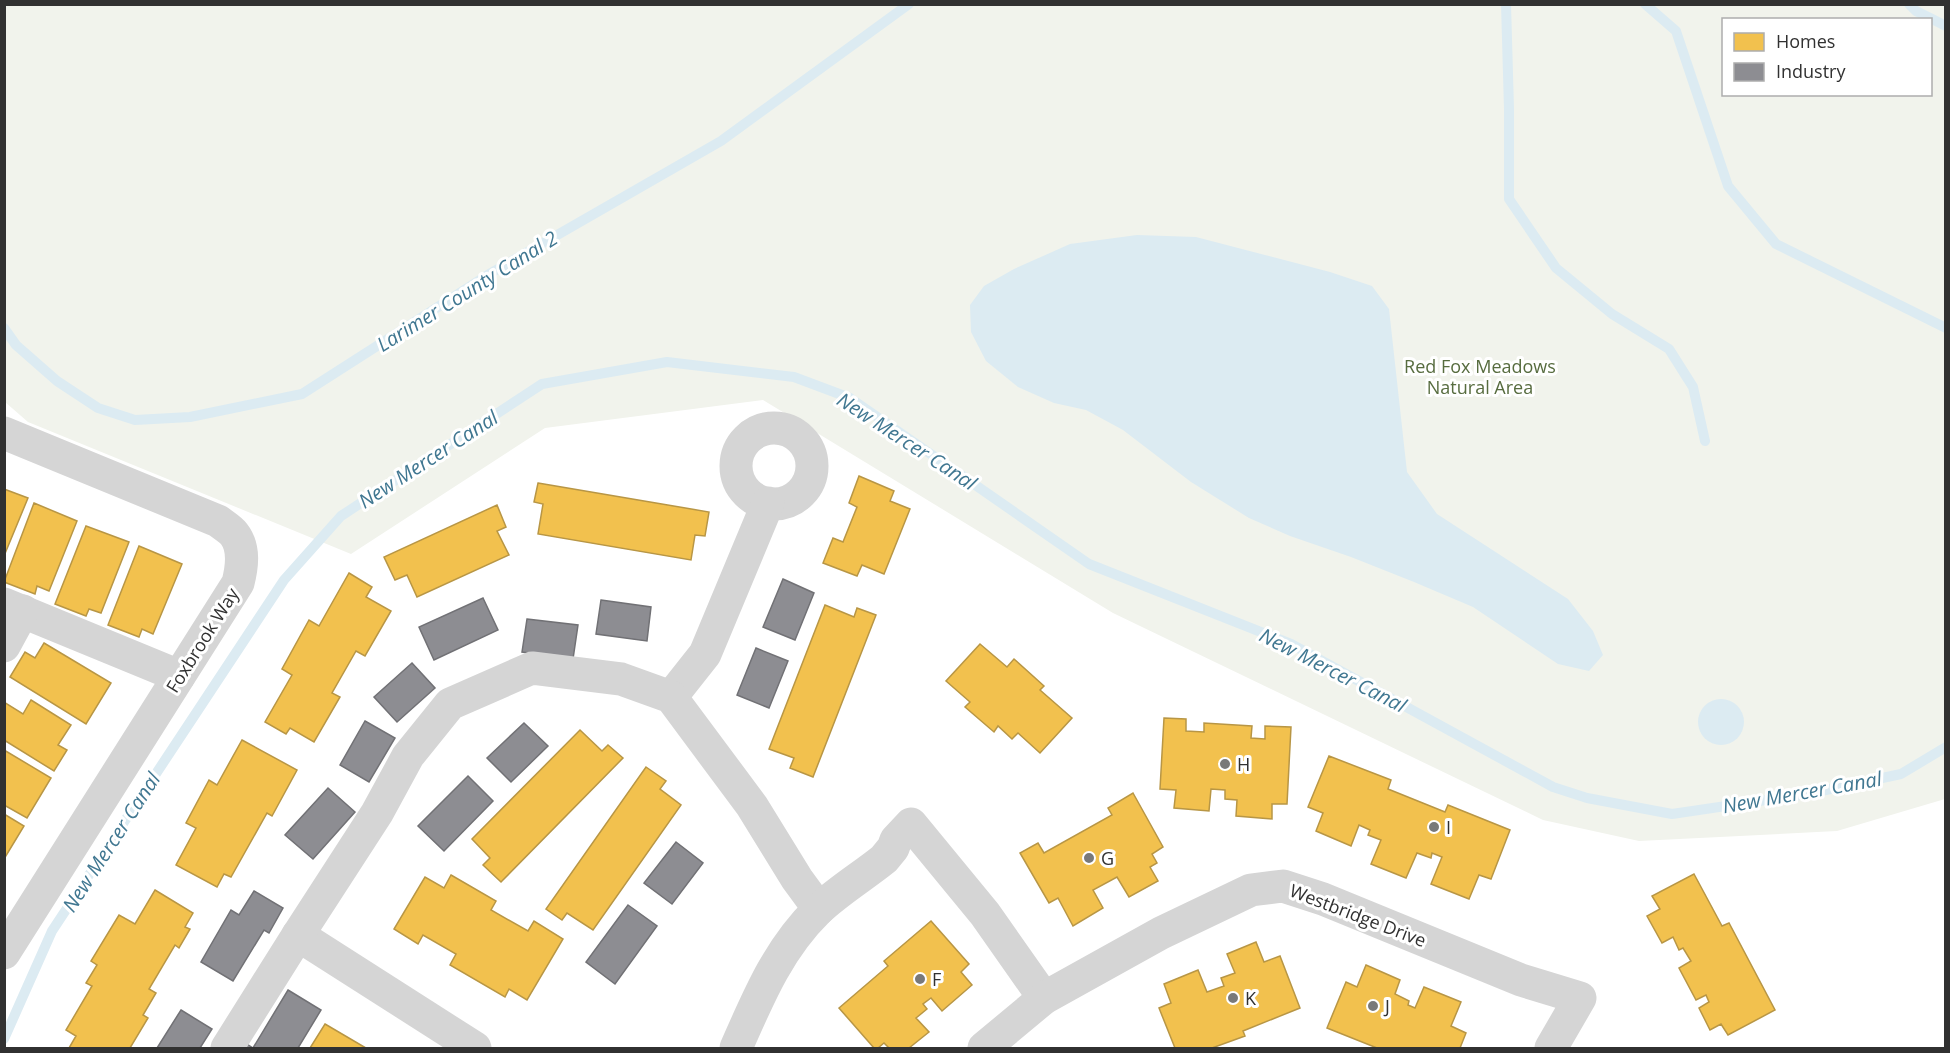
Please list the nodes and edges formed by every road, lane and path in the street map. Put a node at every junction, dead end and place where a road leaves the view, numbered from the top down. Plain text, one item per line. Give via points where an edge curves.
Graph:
1 (4, 433) edge
2 (768, 503) dead end
3 (14, 608) edge
4 (4, 646) edge
5 (179, 676) junction
6 (672, 697) junction
7 (819, 909) junction
8 (298, 935) junction
9 (4, 953) edge
10 (1044, 998) junction
11 (227, 1048) edge
12 (475, 1048) edge
13 (736, 1048) edge
14 (984, 1048) edge
15 (1551, 1048) edge

1 - 5 street, Foxbrook Way via 218,521 234,534 241,549 238,583
2 - 6 street via 705,654
3 - 4 street
3 - 5 street
5 - 9 street, Foxbrook Way
6 - 7 street via 752,806
6 - 8 street via 621,679 532,668 450,704 408,756 377,813
7 - 10 street via 884,859 911,824 986,914
7 - 13 street via 793,938 768,977
8 - 11 street
8 - 12 street
10 - 14 street, Westbridge Drive
10 - 15 street, Westbridge Drive via 1161,933 1251,890 1283,886 1521,980 1580,998

